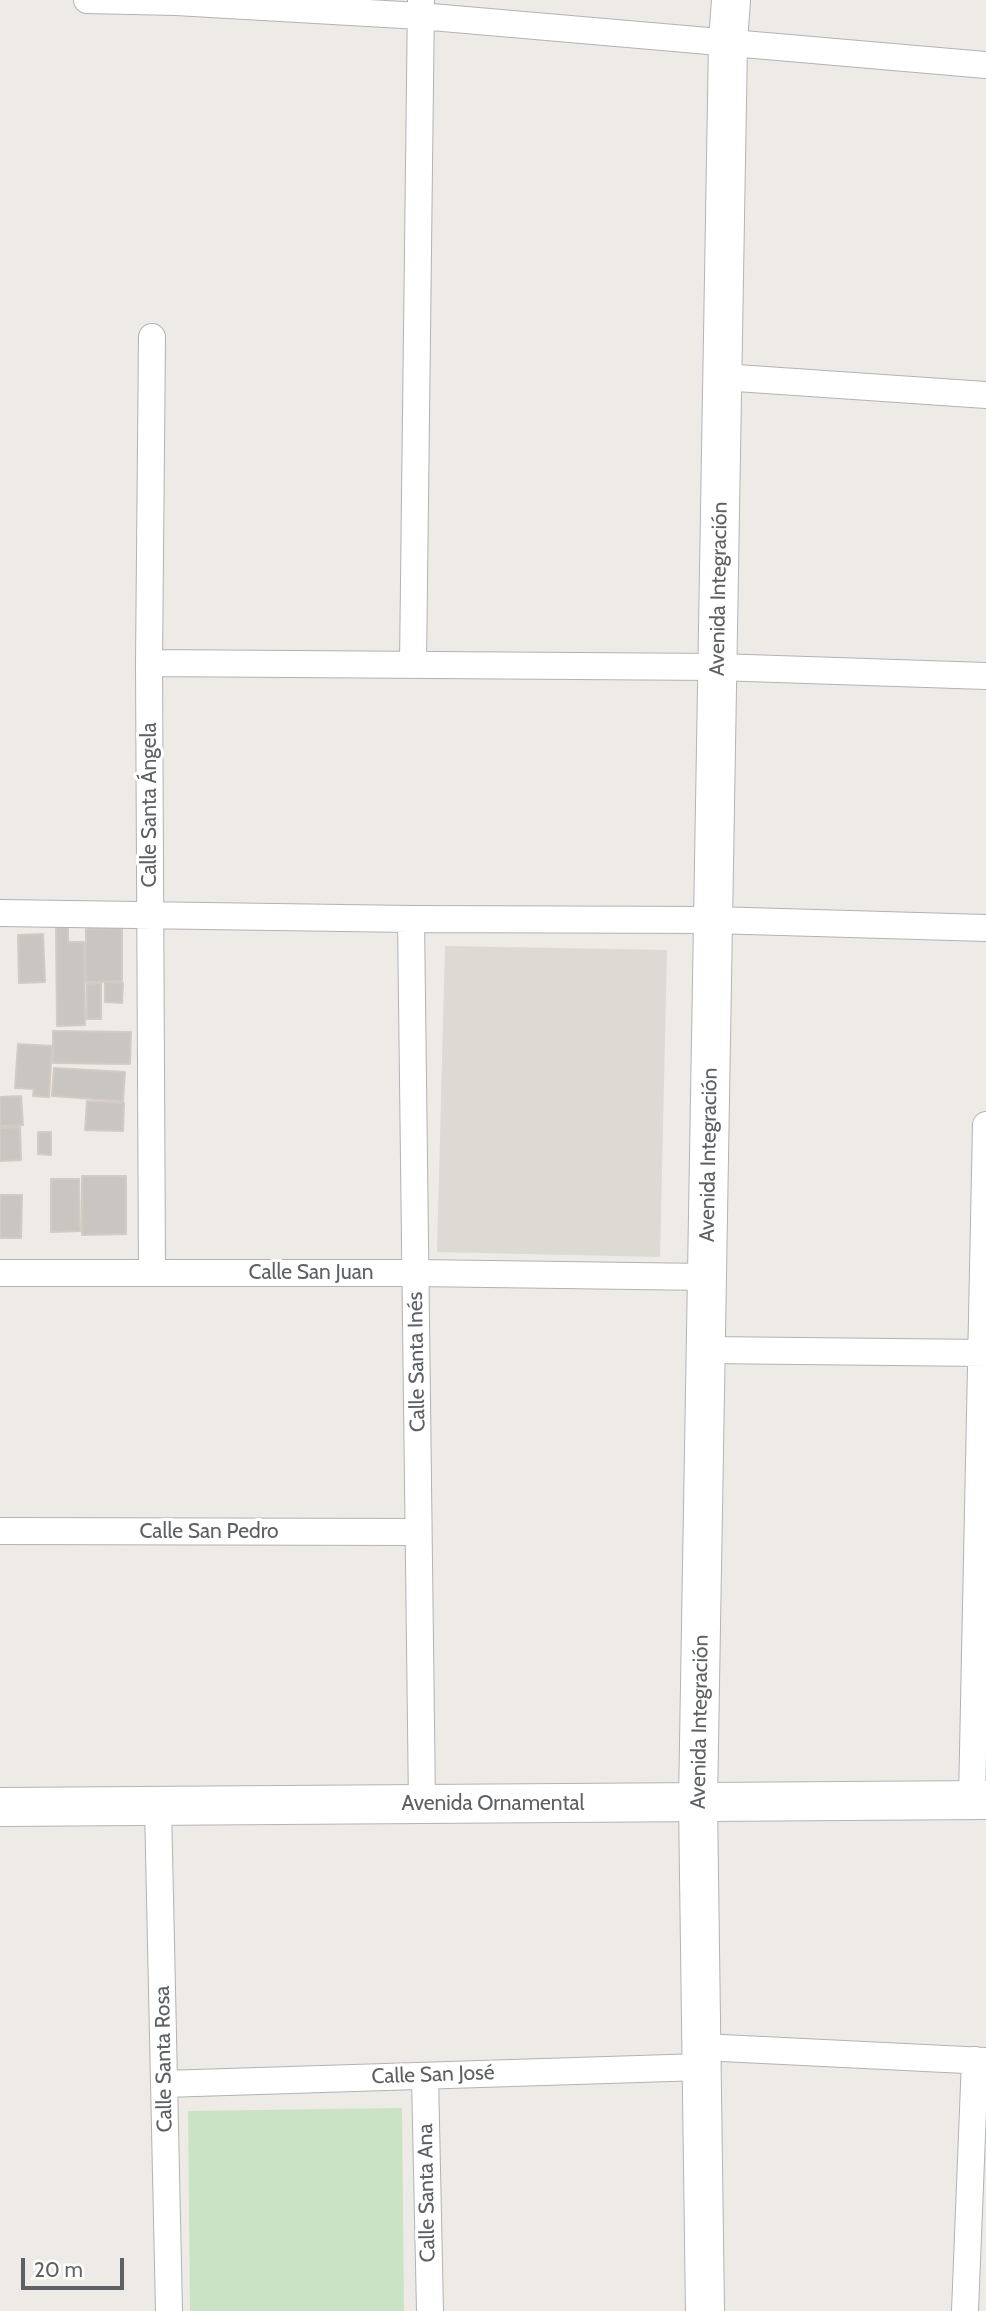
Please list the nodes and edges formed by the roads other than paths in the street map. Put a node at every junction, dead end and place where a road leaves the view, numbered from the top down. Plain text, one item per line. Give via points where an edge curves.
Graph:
1 (87, 0) edge
2 (731, 0) edge
3 (176, 1) edge
4 (421, 8) edge
5 (728, 42) junction
6 (986, 65) edge
7 (152, 337) dead end
8 (722, 377) junction
9 (986, 395) edge
10 (149, 663) junction
11 (413, 665) junction
12 (717, 667) junction
13 (986, 676) edge
14 (0, 913) edge
15 (150, 915) junction
16 (411, 919) junction
17 (713, 920) junction
18 (986, 928) edge
19 (986, 1125) edge
20 (0, 1273) edge
21 (152, 1273) junction
22 (416, 1273) junction
23 (707, 1277) junction
24 (706, 1350) junction
25 (984, 1353) edge
26 (0, 1531) edge
27 (418, 1532) junction
28 (979, 1800) edge
29 (698, 1802) junction
30 (422, 1804) junction
31 (158, 1806) junction
32 (0, 1807) edge
33 (702, 2057) junction
34 (981, 2061) edge
35 (425, 2076) junction
36 (164, 2084) junction
37 (169, 2311) edge
38 (430, 2311) edge
39 (705, 2311) edge
40 (965, 2311) edge

1 - 3 street
2 - 5 street, Avenida Integración
3 - 4 street
4 - 5 street
4 - 11 street
5 - 6 street
5 - 8 street, Avenida Integración
7 - 10 street, Calle Santa Ángela
8 - 9 street
8 - 12 street, Avenida Integración
10 - 11 street
10 - 15 street, Calle Santa Ángela
11 - 12 street
12 - 13 street
12 - 17 street, Avenida Integración
14 - 15 street
15 - 16 street
15 - 21 street, Calle Santa Ángela
16 - 17 street
16 - 22 street, Calle Santa Inés
17 - 18 street
17 - 23 street, Avenida Integración
19 - 25 street
20 - 21 street, Calle San Juan
21 - 22 street, Calle San Juan
22 - 23 street, Calle San Juan
22 - 27 street, Calle Santa Inés
23 - 24 street, Avenida Integración
24 - 25 street
24 - 29 street, Avenida Integración
25 - 28 street
26 - 27 street, Calle San Pedro
27 - 30 street, Calle Santa Inés
28 - 29 street, Avenida Ornamental
29 - 30 street, Avenida Ornamental
29 - 33 street, Avenida Integración
30 - 31 street, Avenida Ornamental
31 - 32 street, Avenida Ornamental
31 - 36 street, Calle Santa Rosa
33 - 34 street, Calle San José
33 - 35 street, Calle San José
33 - 39 street, Avenida Integración
34 - 40 street
35 - 36 street, Calle San José
35 - 38 street, Calle Santa Ana
36 - 37 street, Calle Santa Rosa

